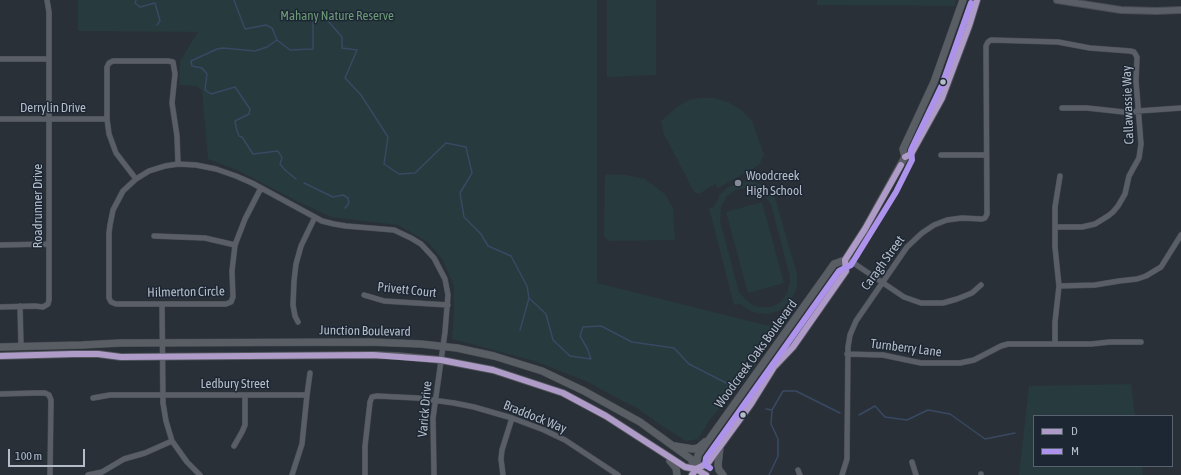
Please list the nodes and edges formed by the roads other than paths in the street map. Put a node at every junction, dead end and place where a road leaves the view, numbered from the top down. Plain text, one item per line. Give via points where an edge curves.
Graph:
1 (47, 0) edge
2 (963, 0) edge
3 (977, 0) edge
4 (1057, 0) edge
5 (1181, 10) edge
6 (988, 42) joint
7 (0, 59) edge
8 (48, 59) junction
9 (1062, 108) dead end
10 (1181, 108) edge
11 (1139, 111) junction
12 (0, 119) edge
13 (48, 119) junction
14 (107, 119) junction
15 (941, 155) dead end
16 (986, 155) junction
17 (905, 157) junction
18 (178, 164) junction
19 (1060, 176) dead end
20 (136, 179) junction
21 (261, 188) junction
22 (315, 217) junction
23 (1055, 227) junction
24 (1181, 235) edge
25 (154, 236) dead end
26 (49, 244) junction
27 (0, 245) edge
28 (235, 245) junction
29 (845, 260) junction
30 (883, 283) junction
31 (982, 285) dead end
32 (1059, 286) junction
33 (364, 295) dead end
34 (162, 304) junction
35 (448, 305) junction
36 (20, 306) junction
37 (0, 307) edge
38 (298, 322) dead end
39 (1142, 342) dead end
40 (162, 343) junction
41 (1055, 344) junction
42 (21, 346) junction
43 (443, 346) junction
44 (0, 347) edge
45 (847, 354) junction
46 (0, 356) edge
47 (163, 357) junction
48 (441, 360) junction
49 (310, 373) dead end
50 (0, 394) edge
51 (163, 395) junction
52 (245, 395) junction
53 (307, 395) junction
54 (93, 398) dead end
55 (435, 400) junction
56 (512, 418) junction
57 (711, 437) junction
58 (172, 441) junction
59 (673, 445) junction
60 (721, 445) junction
61 (234, 446) dead end
62 (668, 458) junction
63 (912, 462) dead end
64 (696, 469) junction
65 (50, 475) edge
66 (88, 475) edge
67 (200, 475) edge
68 (292, 475) edge
69 (365, 475) edge
70 (434, 475) edge
71 (502, 475) edge
72 (618, 475) edge
73 (677, 475) edge
74 (692, 475) edge
75 (706, 475) edge
76 (723, 475) edge
77 (842, 475) edge
78 (916, 475) edge

1 - 8 street, Roadrunner Drive
2 - 17 main road, Woodcreek Oaks Boulevard via 934,82 903,149
3 - 17 main road, Woodcreek Oaks Boulevard via 942,98 911,154
4 - 5 street via 1121,10
6 - 11 street, Callawassie Way via 1051,41 1134,52 1137,57
6 - 16 street, Caragh Street
7 - 8 street
8 - 13 street, Roadrunner Drive
9 - 11 street
10 - 11 street
11 - 23 street, Callawassie Way via 1141,152 1118,206 1095,224 1082,227
12 - 13 street, Derrylin Drive
13 - 14 street, Derrylin Drive
13 - 26 street, Roadrunner Drive
14 - 18 street via 109,63 168,60 173,62 175,74 172,103 178,136
14 - 20 street via 112,145
15 - 16 street
16 - 30 street, Caragh Street via 986,218 947,220 928,229 911,242
17 - 29 main road, Woodcreek Oaks Boulevard
18 - 20 street, Hilmerton Circle via 149,171
18 - 21 street, Hilmerton Circle via 216,169
19 - 23 street
20 - 34 street, Hilmerton Circle via 119,197 111,218 109,298 116,304
21 - 22 street, Varick Drive
21 - 28 street, Hilmerton Circle
22 - 35 street, Varick Drive via 334,224 394,230 421,244 434,258 443,276 447,287
22 - 38 street via 301,246 296,264 294,305
23 - 32 street
24 - 32 street via 1161,267 1146,276 1095,285
25 - 28 street via 205,238
26 - 27 street
26 - 36 street, Roadrunner Drive via 50,300 43,307
28 - 34 street, Hilmerton Circle via 231,302
29 - 30 street
29 - 57 main road, Woodcreek Oaks Boulevard via 834,264
29 - 60 main road, Woodcreek Oaks Boulevard via 846,271 793,347 774,367
30 - 31 street via 910,300 921,303 957,300
30 - 45 street, Caragh Street via 854,325
32 - 41 street
33 - 35 street, Privett Court via 384,301
34 - 40 street
35 - 43 street, Varick Drive
36 - 37 street, Roadrunner Drive
36 - 42 street
39 - 41 street, Turnberry Lane
40 - 42 main road, Junction Boulevard
40 - 43 main road, Junction Boulevard via 370,342
40 - 47 street
41 - 45 street, Turnberry Lane via 1008,344 974,360 960,363 922,364 882,354
42 - 44 main road, Junction Boulevard
43 - 48 street, Varick Drive
43 - 59 main road, Junction Boulevard via 487,354 542,371 640,422
45 - 77 street, Caragh Street via 847,451
46 - 47 main road, Junction Boulevard via 98,354
47 - 48 main road, Junction Boulevard via 373,356
47 - 51 street
48 - 55 street, Varick Drive
48 - 62 main road, Junction Boulevard via 493,370 563,393 606,416
49 - 53 street
50 - 65 street via 49,395
51 - 52 street, Ledbury Street
51 - 54 street, Ledbury Street via 110,395
51 - 58 street via 166,421
52 - 53 street, Ledbury Street
52 - 61 street via 245,425
53 - 68 street via 302,444
55 - 56 street, Braddock Way via 474,407
55 - 69 street, Braddock Way via 372,397 365,446
55 - 70 street, Varick Drive via 432,428
56 - 71 street via 502,450
56 - 72 street, Braddock Way via 565,440
57 - 59 main road via 698,448 689,449
57 - 64 main road, Woodcreek Oaks Boulevard via 698,455
58 - 66 street via 124,459 102,472
58 - 67 street
59 - 64 main road, Junction Boulevard via 691,458
60 - 64 main road, Woodcreek Oaks Boulevard via 708,463
60 - 76 main road via 718,465
62 - 64 main road, Junction Boulevard via 684,467
62 - 73 main road via 676,468
63 - 78 street
64 - 74 main road, Woodcreek Oaks Boulevard
64 - 75 main road, Junction Boulevard

